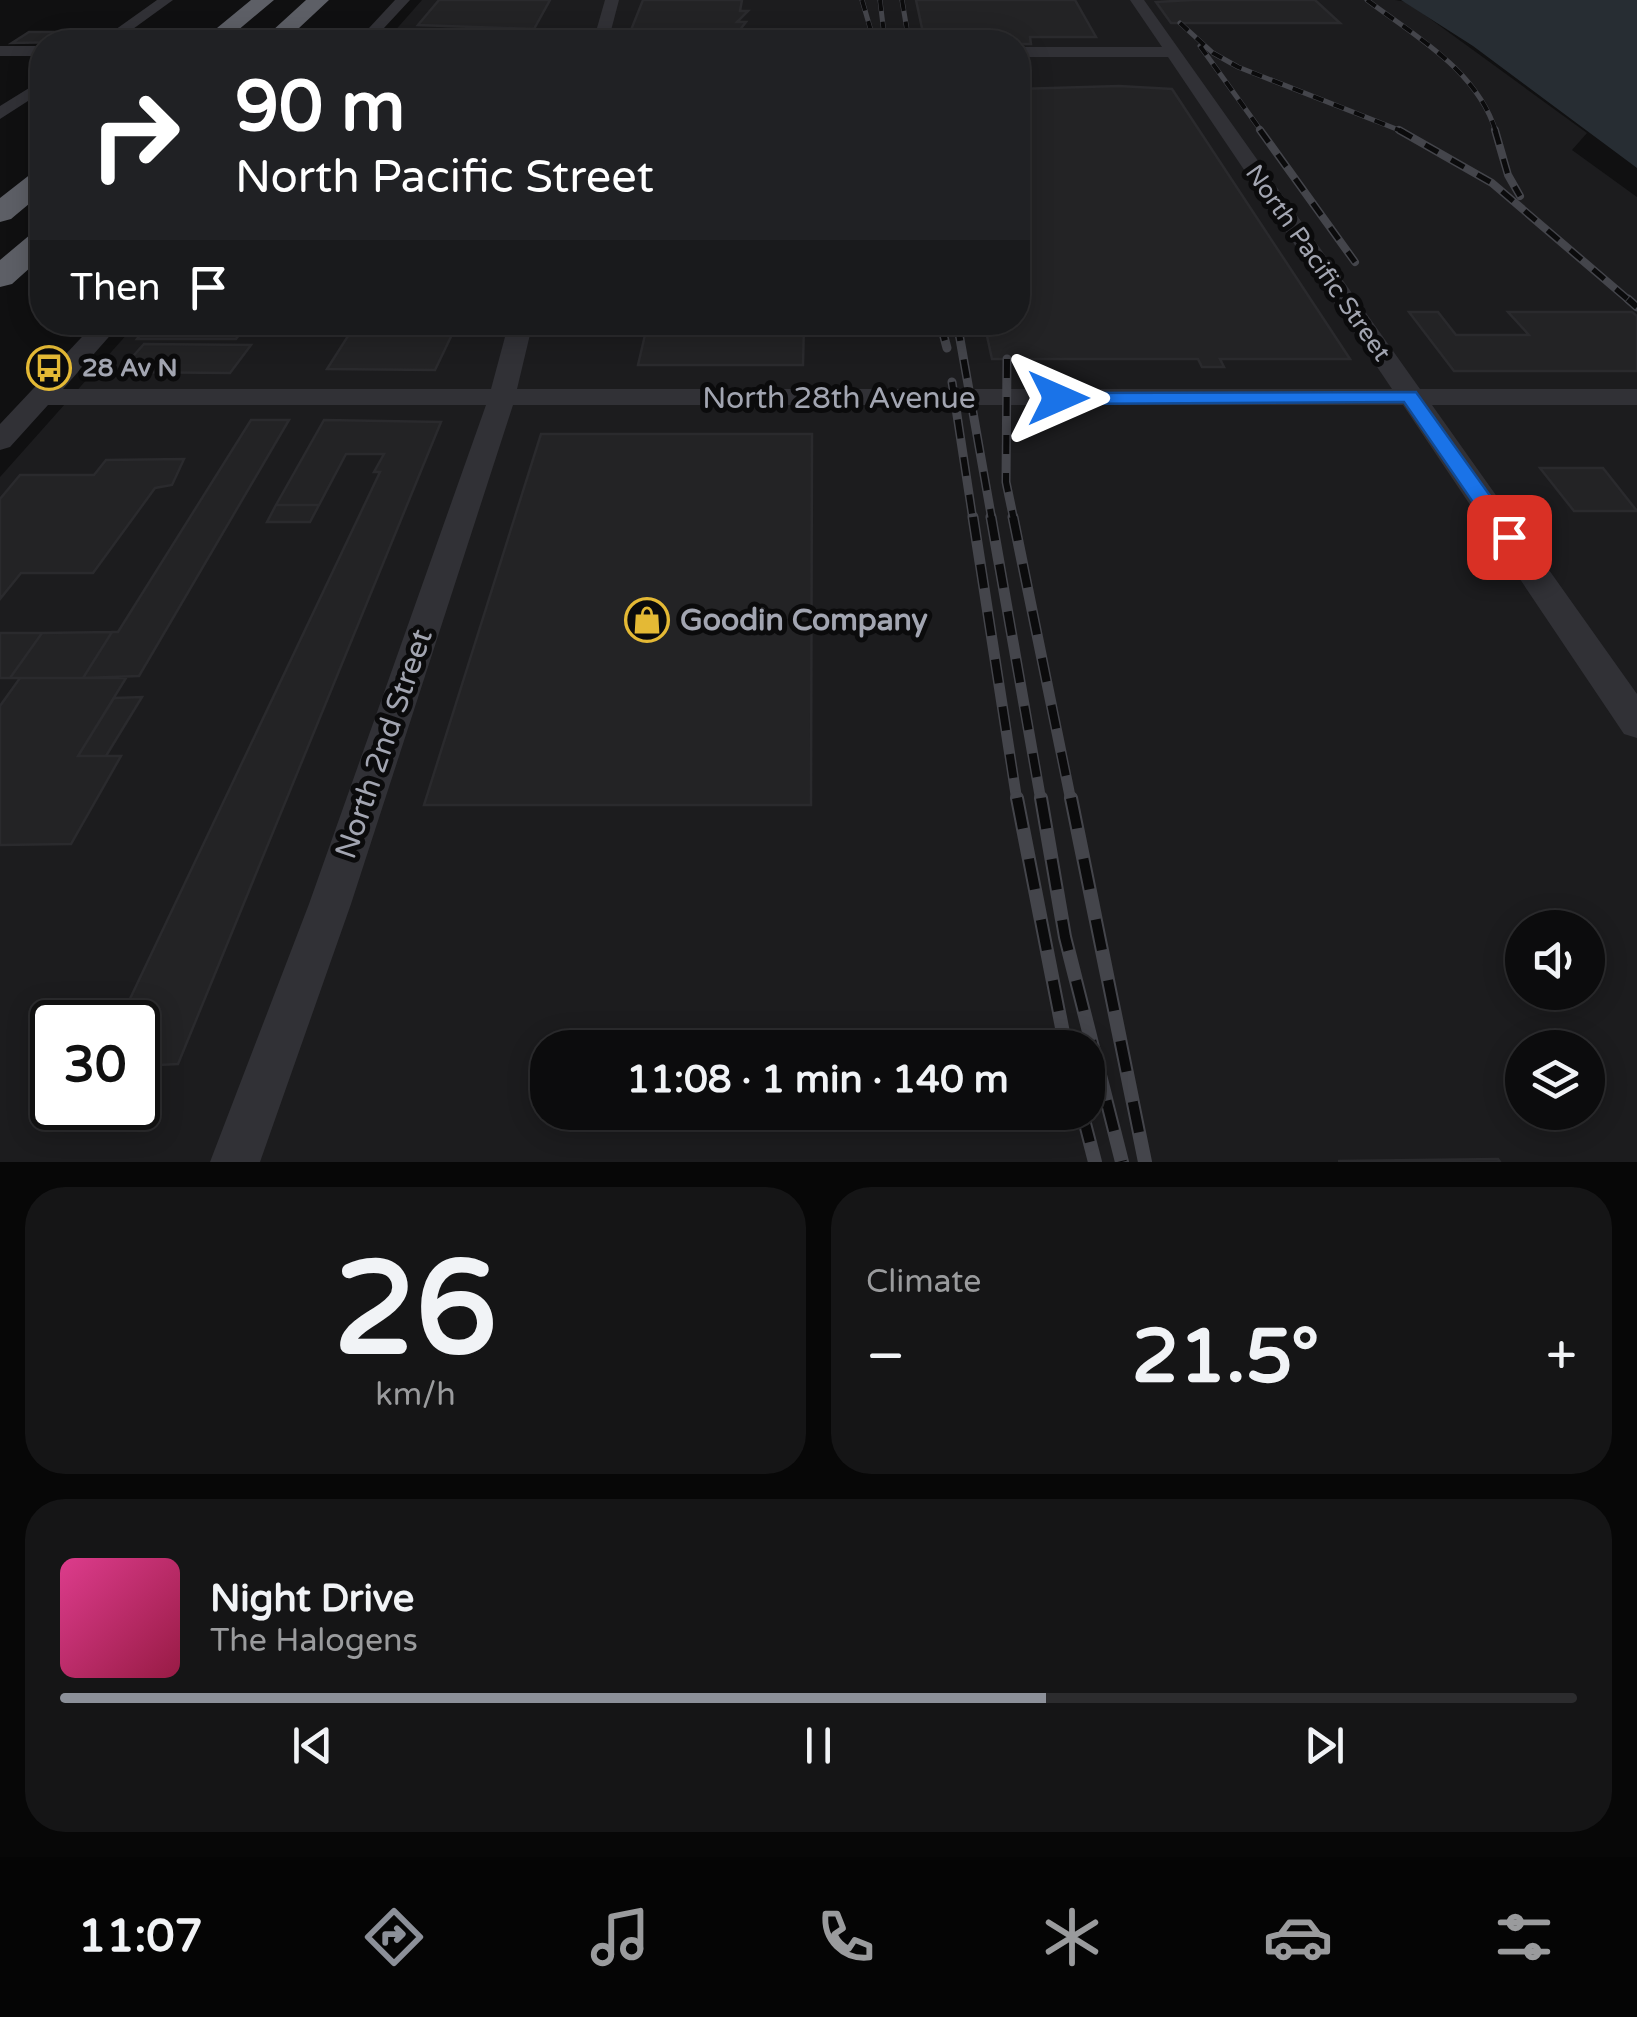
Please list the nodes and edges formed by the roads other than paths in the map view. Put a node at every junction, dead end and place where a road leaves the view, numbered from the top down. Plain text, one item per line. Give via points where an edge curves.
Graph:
1 (166, 0) edge
2 (264, 0) edge
3 (319, 0) edge
4 (403, 0) edge
5 (612, 0) edge
6 (1136, 0) edge
7 (122, 30) edge
8 (226, 30) edge
9 (284, 30) edge
10 (374, 30) edge
11 (603, 30) edge
12 (0, 51) edge
13 (30, 52) edge
14 (1030, 52) edge
15 (1172, 52) junction
16 (30, 93) edge
17 (0, 114) edge
18 (30, 189) edge
19 (0, 213) edge
20 (30, 251) edge
21 (0, 277) edge
22 (98, 335) edge
23 (518, 335) edge
24 (1410, 396) junction
25 (40, 397) junction
26 (502, 397) junction
27 (1637, 397) edge
28 (0, 441) edge
29 (1637, 722) edge
30 (235, 1162) edge

1 - 7 street
2 - 8 highway
3 - 9 highway
4 - 10 street
5 - 11 street
6 - 15 street, North Pacific Street
12 - 13 street
14 - 15 street
15 - 24 street, North Pacific Street
16 - 17 street
18 - 19 highway
20 - 21 highway
22 - 25 street
23 - 26 street, North 2nd Street
24 - 26 street, North 28th Avenue
24 - 27 street, North 28th Avenue
24 - 29 street, North Pacific Street
25 - 26 street, North 28th Avenue
25 - 28 street
26 - 30 street, North 2nd Street

